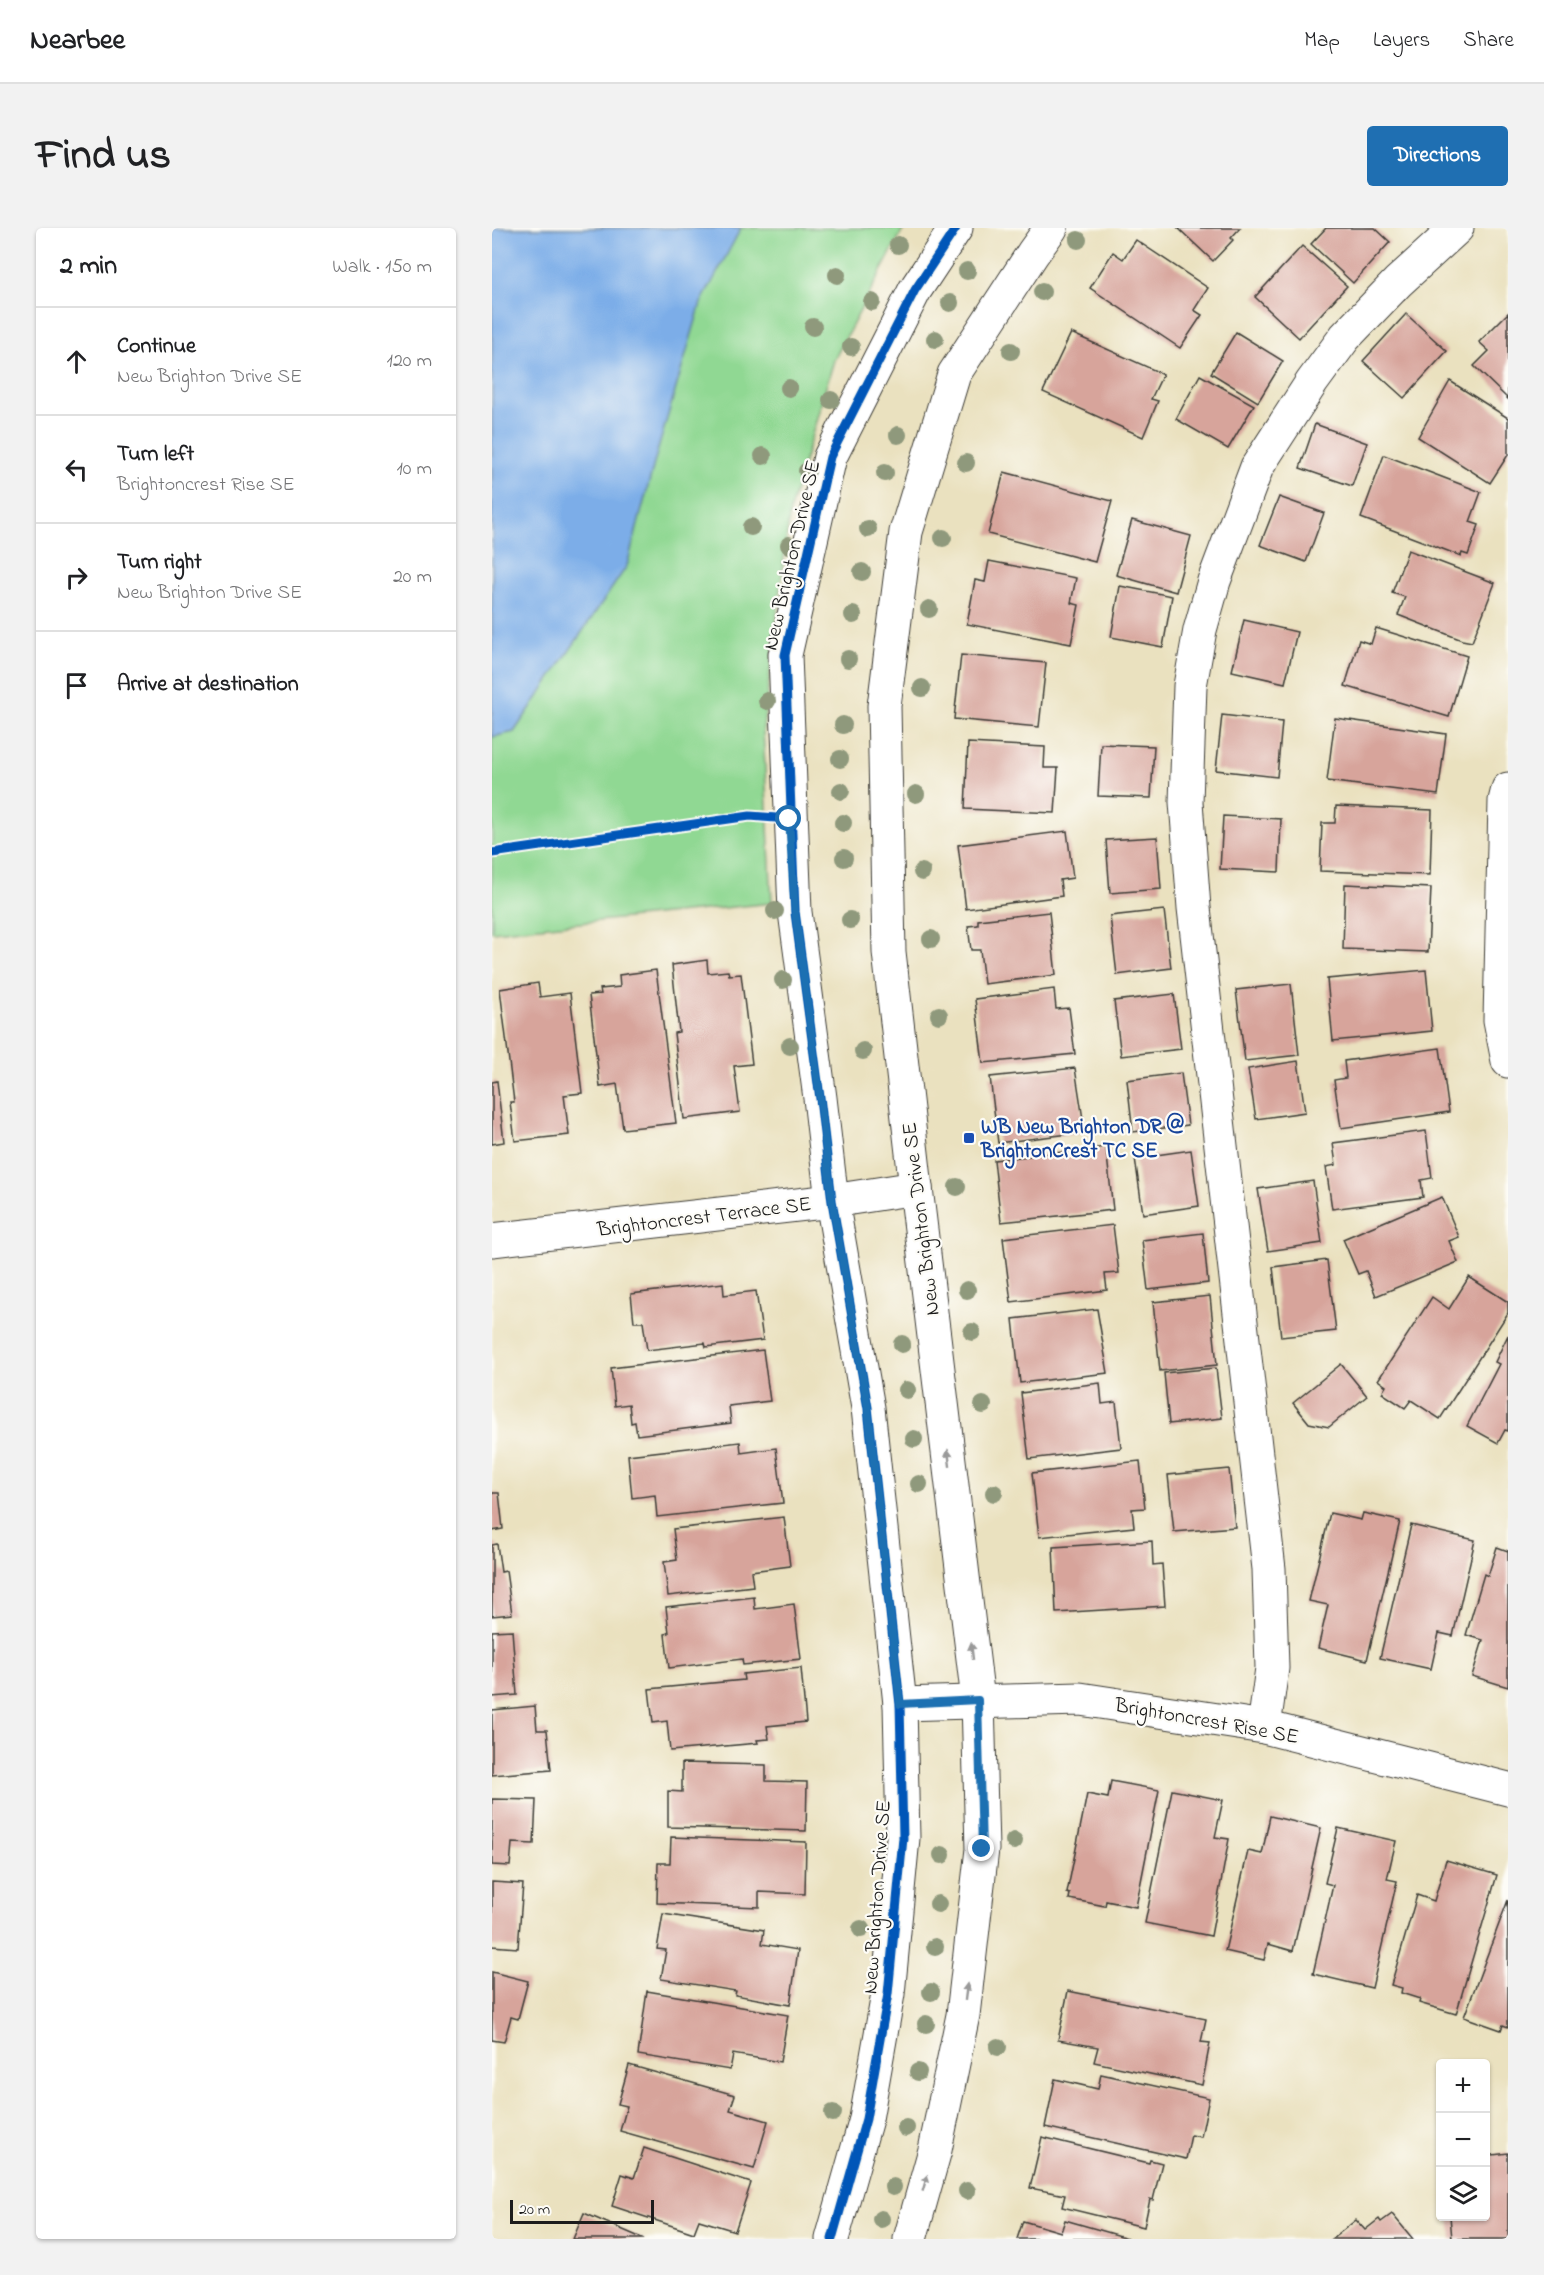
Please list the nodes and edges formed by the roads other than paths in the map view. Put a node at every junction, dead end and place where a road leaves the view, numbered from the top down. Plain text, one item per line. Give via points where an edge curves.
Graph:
1 (956, 228) edge
2 (1051, 228) edge
3 (1457, 228) edge
4 (1508, 789) edge
5 (1508, 1061) edge
6 (916, 1188) junction
7 (832, 1201) junction
8 (492, 1240) edge
9 (978, 1700) junction
10 (900, 1704) junction
11 (1264, 1727) junction
12 (1508, 1789) edge
13 (832, 2239) edge
14 (910, 2239) edge

1 - 7 street, New Brighton Drive SE via 915,290 830,457 784,655 795,912
2 - 6 street, New Brighton Drive SE via 954,374 906,532 884,706 889,952
3 - 11 street via 1345,337 1257,467 1214,581 1190,686 1186,802 1194,908 1269,1569 1272,1668
4 - 5 street via 1500,1020
6 - 7 street, Brightoncrest Terrace SE
9 -> 6 street, New Brighton Drive SE
7 - 8 street, Brightoncrest Terrace SE
7 - 10 street, New Brighton Drive SE via 868,1408
9 - 10 street, Brightoncrest Rise SE
9 - 11 street, Brightoncrest Rise SE via 1080,1699
14 -> 9 street, New Brighton Drive SE via 935,2150 963,2015 982,1849
10 - 13 street, New Brighton Drive SE via 903,1838 888,1994 866,2119
11 - 12 street, Brightoncrest Rise SE

